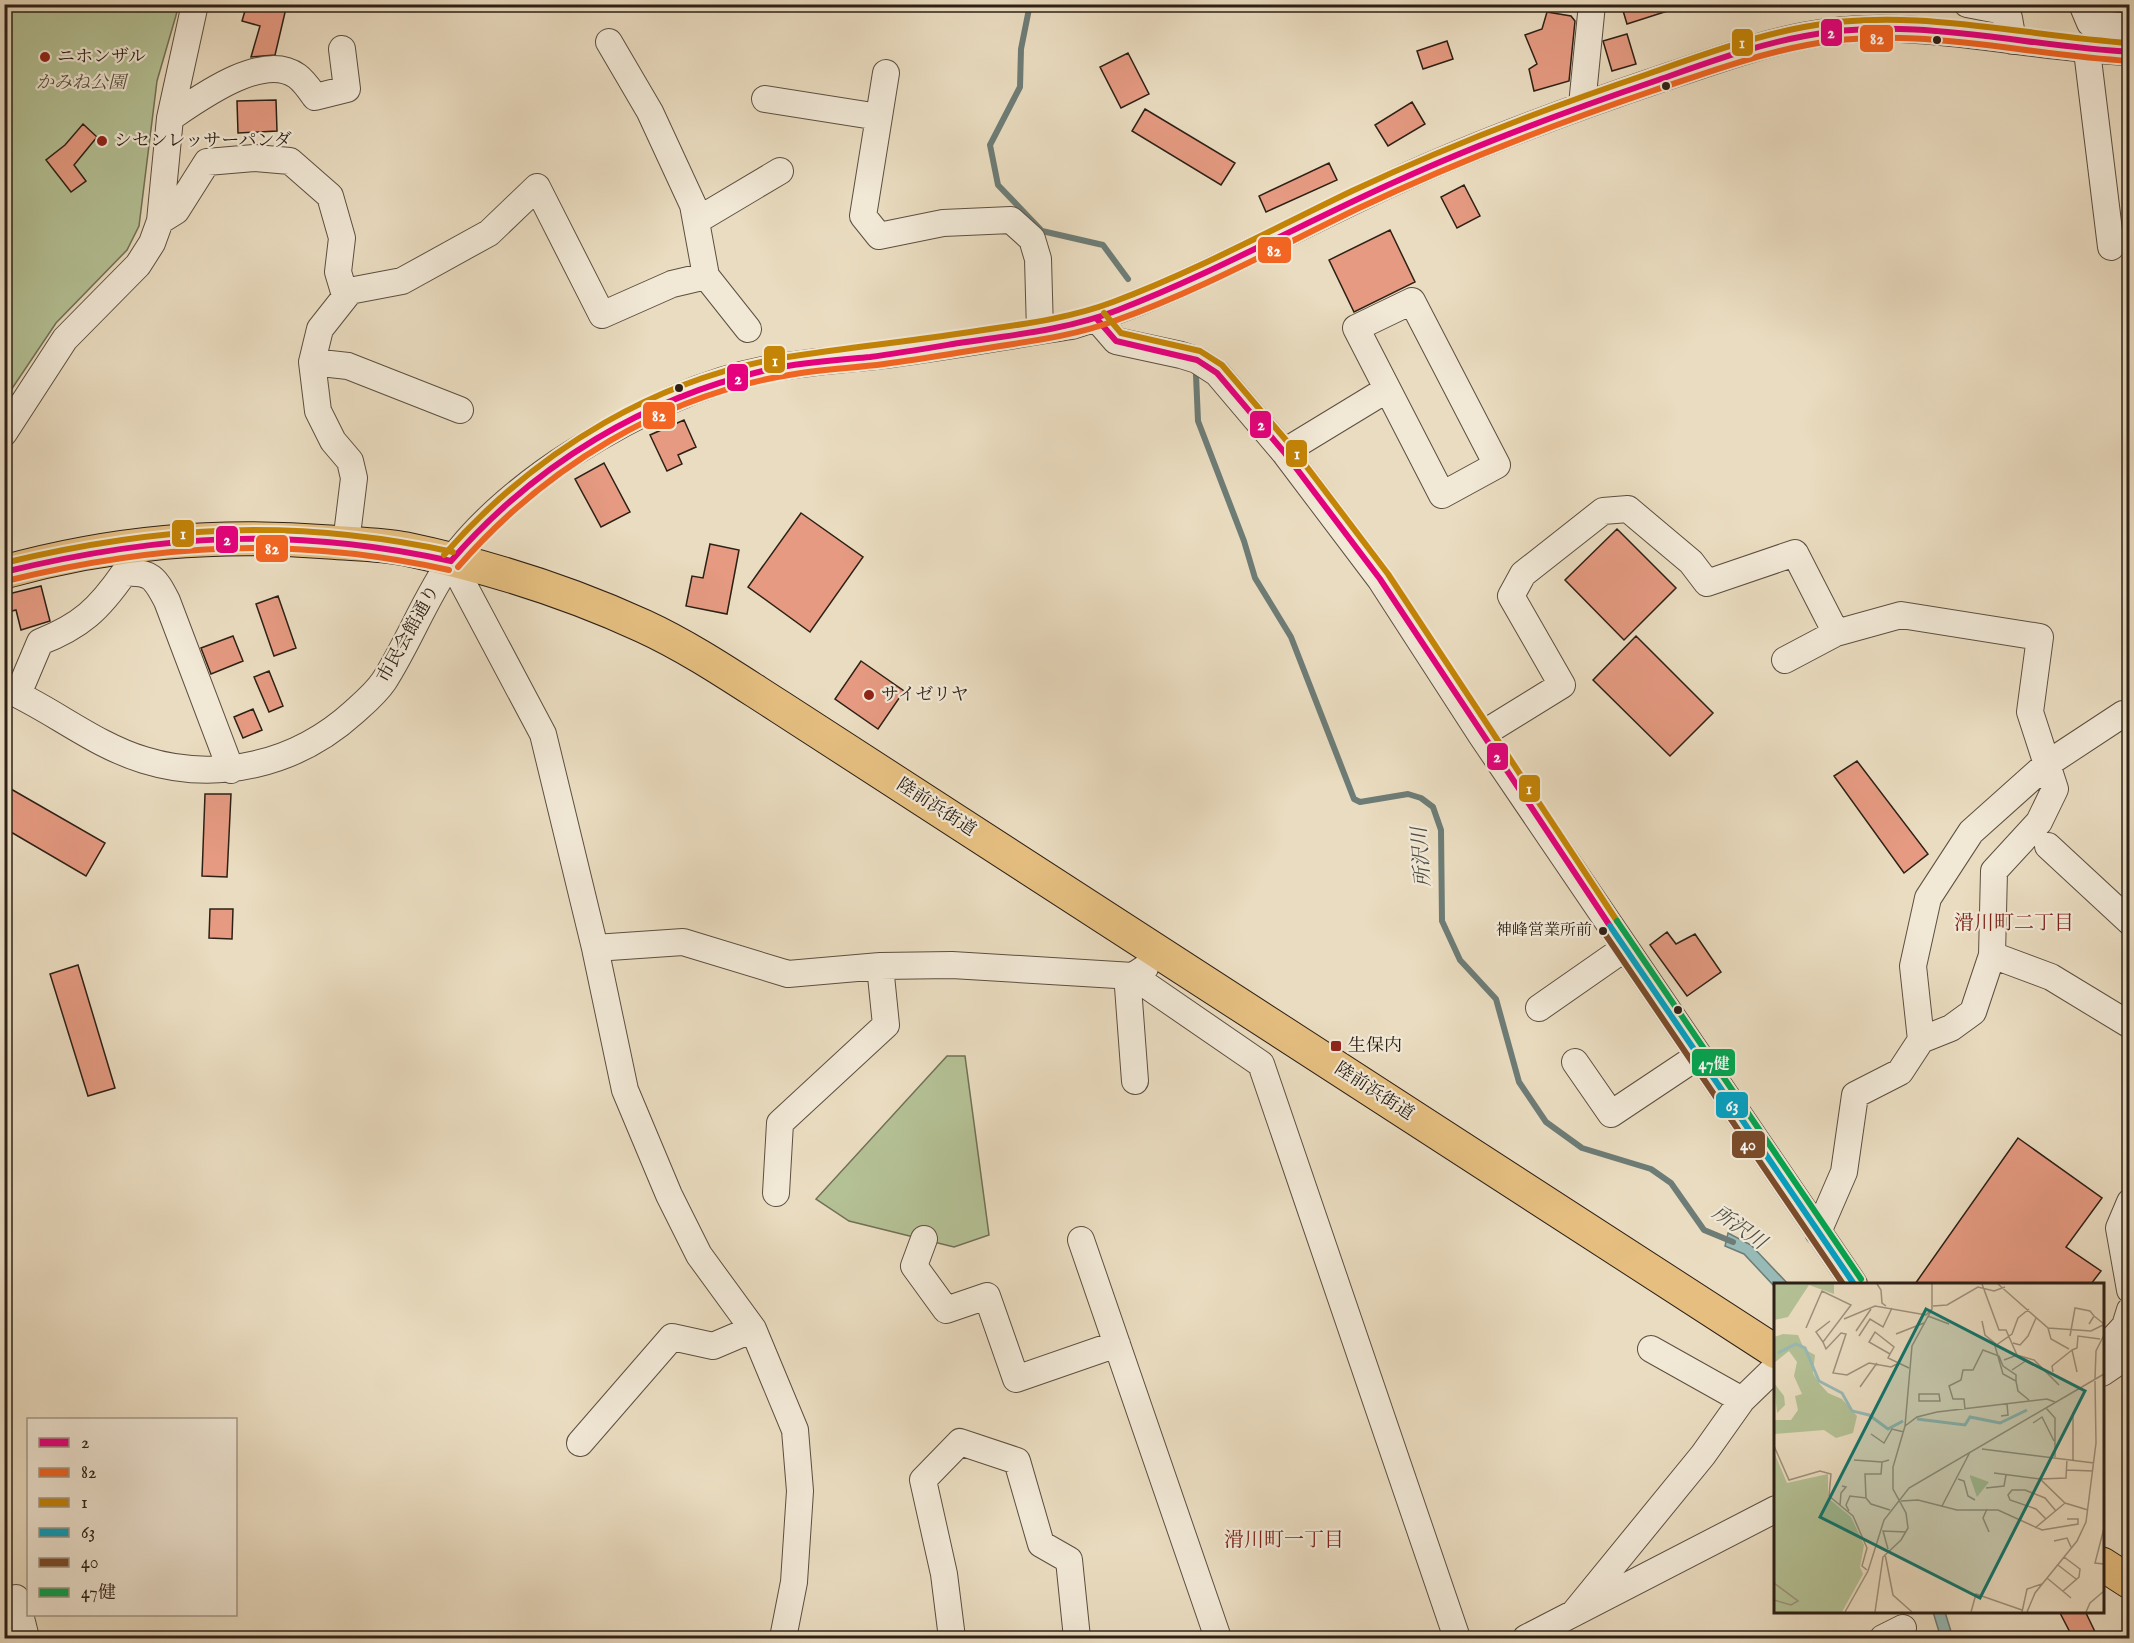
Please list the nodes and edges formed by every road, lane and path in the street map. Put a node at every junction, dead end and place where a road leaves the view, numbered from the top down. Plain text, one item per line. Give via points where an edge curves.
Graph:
1 (195, 4) edge
2 (1592, 4) edge
3 (1967, 4) edge
4 (2082, 4) edge
5 (2130, 27) edge
6 (2013, 41) junction
7 (609, 42) dead end
8 (342, 50) dead end
9 (2087, 51) junction
10 (2130, 52) edge
11 (886, 73) dead end
12 (765, 99) dead end
13 (1582, 105) junction
14 (879, 117) junction
15 (170, 118) junction
16 (780, 171) dead end
17 (160, 221) junction
18 (696, 221) junction
19 (2111, 247) dead end
20 (706, 276) junction
21 (350, 291) junction
22 (1097, 319) junction
23 (748, 329) dead end
24 (1040, 331) junction
25 (312, 362) junction
26 (1386, 390) junction
27 (460, 410) dead end
28 (4, 433) edge
29 (1284, 452) junction
30 (346, 543) junction
31 (451, 561) junction
32 (4, 572) edge
33 (1836, 633) junction
34 (1785, 660) dead end
35 (11, 691) edge
36 (2130, 716) edge
37 (1481, 735) junction
38 (2047, 764) junction
39 (231, 770) junction
40 (2048, 846) dead end
41 (2130, 922) edge
42 (595, 948) junction
43 (1625, 948) junction
44 (1158, 952) junction
45 (1992, 955) junction
46 (880, 966) junction
47 (1133, 976) junction
48 (1539, 1008) dead end
49 (2130, 1025) edge
50 (1921, 1040) junction
51 (1698, 1056) junction
52 (1575, 1062) dead end
53 (1136, 1081) dead end
54 (776, 1193) dead end
55 (2130, 1202) edge
56 (1818, 1232) junction
57 (924, 1239) dead end
58 (1081, 1240) dead end
59 (1853, 1283) edge
60 (2130, 1290) edge
61 (2130, 1310) edge
62 (753, 1329) junction
63 (1117, 1344) junction
64 (1651, 1349) dead end
65 (2104, 1350) edge
66 (1774, 1351) edge
67 (2130, 1354) edge
68 (1774, 1369) edge
69 (2104, 1372) edge
70 (1742, 1400) junction
71 (580, 1443) dead end
72 (1774, 1510) edge
73 (2104, 1565) edge
74 (2130, 1582) edge
75 (4, 1600) edge
76 (1574, 1612) junction
77 (26, 1638) edge
78 (783, 1638) edge
79 (952, 1638) edge
80 (1077, 1638) edge
81 (1218, 1638) edge
82 (1457, 1638) edge
83 (1526, 1638) edge

1 - 15 street
2 - 13 street
3 - 6 street via 1998,10 2009,18
4 - 5 street via 2090,23
6 - 9 street, 市民会館通り
6 - 13 street, 市民会館通り via 1878,29 1828,32 1776,43
7 - 18 street via 650,112 693,205
8 - 15 street via 347,89 315,97 296,75 269,71 233,78
9 - 10 street, 市民会館通り
9 - 19 street
11 - 14 street
12 - 14 street
13 - 22 street, 市民会館通り via 1394,182
14 - 24 street via 864,216 879,236 943,223 1011,220 1032,239 1038,259
15 - 17 street
16 - 18 street
17 - 21 street via 176,211 207,162 254,158 290,161 330,196 342,238 338,272 344,292
17 - 28 street via 138,265 65,339
18 - 20 street
20 - 21 street via 672,284 602,315 537,187 489,233 422,271 402,281
20 - 23 street
21 - 25 street via 320,329
22 - 24 street, 市民会館通り
22 - 29 street via 1116,341 1197,360 1217,373
24 - 31 street, 市民会館通り via 773,368 705,387 622,424 571,454 519,493 467,540
25 - 27 street via 348,366
25 - 30 street via 318,411 333,441 350,461 354,478
26 - 26 street via 1356,328 1412,301 1497,465 1442,495
26 - 29 street
29 - 37 street via 1380,579
30 - 31 highway, 陸前浜街道 via 405,549
30 - 32 highway, 陸前浜街道 via 190,539 128,545
31 - 39 street, 市民会館通り via 382,684 368,699 306,747
31 - 42 street via 543,734
31 - 44 highway, 陸前浜街道 via 605,610 695,654
33 - 34 street
33 - 37 street via 1795,553 1707,583 1691,562 1628,509 1603,510 1523,574 1511,596 1562,685
33 - 38 street via 1901,615 2040,637 2030,712
35 - 39 street, 市民会館通り via 145,761
35 - 39 street via 40,642 87,618 124,573 142,572 156,581 167,601
36 - 38 street via 2123,714
37 - 43 street
38 - 45 street via 2055,789 2039,822 1994,871
38 - 50 street via 1971,832 1928,898 1913,966
40 - 41 street
42 - 46 street via 683,942 788,974
42 - 62 street via 625,1090 699,1255
43 - 48 street
43 - 51 street
44 - 47 street
44 - 66 highway, 陸前浜街道
45 - 49 street via 2051,977
45 - 50 street via 1973,1012 1951,1028
46 - 47 street via 952,965
46 - 54 street via 886,1025 780,1123
47 - 53 street via 1128,987
47 - 82 street via 1261,1064
50 - 56 street via 1900,1072 1855,1095 1844,1172
51 - 52 street via 1611,1114
51 - 56 street
55 - 60 street via 2119,1228
56 - 59 street
57 - 63 street via 914,1266 946,1310 987,1296 1016,1379
58 - 63 street
61 - 65 street via 2125,1326
62 - 71 street via 713,1346 672,1337
62 - 78 street via 795,1430 799,1502 794,1582
63 - 81 street
64 - 70 street
67 - 69 street
68 - 70 street
70 - 76 street via 1703,1455
72 - 76 street
73 - 74 highway
75 - 77 street via 16,1598
76 - 83 street
79 - 80 street via 944,1574 923,1480 960,1442 1017,1461 1041,1544 1069,1560

